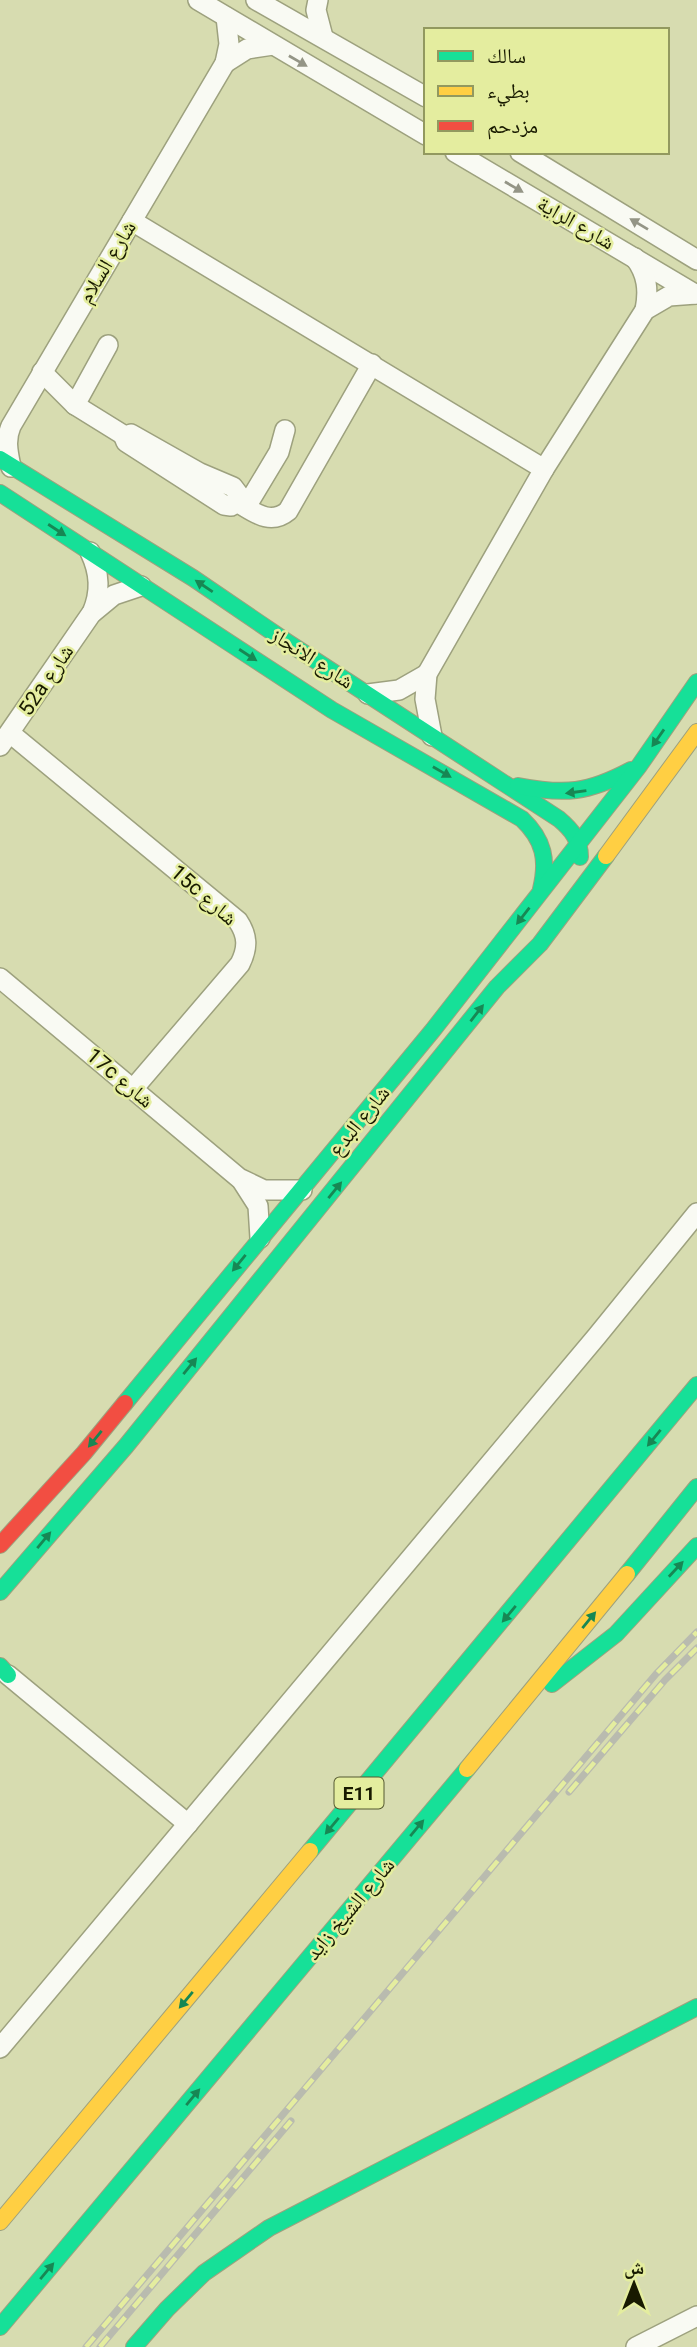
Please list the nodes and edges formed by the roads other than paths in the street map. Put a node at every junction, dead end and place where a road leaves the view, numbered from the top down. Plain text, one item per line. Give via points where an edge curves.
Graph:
1 (198, 0) edge
2 (256, 0) edge
3 (318, 0) edge
4 (226, 17) junction
5 (323, 37) junction
6 (273, 46) junction
7 (225, 63) junction
8 (424, 96) edge
9 (424, 134) edge
10 (458, 154) edge
11 (523, 154) edge
12 (132, 220) junction
13 (678, 248) junction
14 (635, 258) junction
15 (697, 260) edge
16 (697, 295) edge
17 (645, 310) junction
18 (104, 342) dead end
19 (372, 364) junction
20 (42, 372) junction
21 (70, 402) junction
22 (285, 430) dead end
23 (6, 463) edge
24 (544, 469) junction
25 (0, 493) edge
26 (242, 505) junction
27 (90, 552) junction
28 (141, 586) junction
29 (91, 614) junction
30 (427, 674) junction
31 (697, 682) edge
32 (368, 694) junction
33 (697, 732) edge
34 (432, 736) junction
35 (5, 740) edge
36 (639, 766) junction
37 (507, 784) junction
38 (579, 843) junction
39 (540, 895) junction
40 (0, 978) edge
41 (497, 987) junction
42 (133, 1089) junction
43 (239, 1178) junction
44 (302, 1190) junction
45 (697, 1213) edge
46 (260, 1238) junction
47 (697, 1385) edge
48 (697, 1487) edge
49 (27, 1513) junction
50 (0, 1545) edge
51 (697, 1546) edge
52 (0, 1562) edge
53 (0, 1592) edge
54 (3, 1671) edge
55 (516, 1711) junction
56 (188, 1824) junction
57 (697, 2007) edge
58 (0, 2048) edge
59 (0, 2222) edge
60 (697, 2316) edge
61 (0, 2328) edge
62 (136, 2345) edge
63 (636, 2347) edge

1 - 4 street
2 - 5 street
3 - 5 street
4 - 6 street
4 - 7 street, شارع السلام via 229,44
5 - 8 street
6 - 7 street via 247,49
6 -> 9 street
7 - 12 street, شارع السلام
10 -> 14 street, شارع الراية
13 -> 11 street, شارع الراية
12 - 19 street
12 - 20 street, شارع السلام
13 - 14 street via 662,258
13 - 15 street, شارع الراية
14 - 16 street, شارع الراية
14 - 17 street via 646,283
16 - 17 street via 669,296
17 - 24 street
18 - 21 street
19 - 24 street
19 - 26 street via 288,511 266,518
20 - 21 street
20 - 23 street, شارع السلام via 7,435
21 - 26 street via 224,505
22 - 26 street via 279,452
32 -> 23 main road, شارع الانجاز via 193,578
24 - 30 street
25 -> 27 main road, شارع الانجاز
27 - 28 main road, شارع الانجاز
27 - 29 street, 52a شارع via 98,576
28 - 29 street, 52a شارع via 114,595
28 -> 39 main road, شارع الانجاز via 332,709 522,819 538,836 547,858
29 - 35 street, 52a شارع
30 - 32 street via 399,690
30 - 34 street via 426,711
31 -> 36 main road, شارع البدع
32 - 34 main road, شارع الانجاز
33 - 41 main road, شارع البدع via 540,944
34 - 37 main road, شارع الانجاز
35 - 42 street, 15c شارع via 244,931 247,942 240,964
36 -> 37 main road, شارع الانجاز via 581,792 555,793
36 - 38 main road, شارع البدع
37 - 38 main road via 563,821
38 - 39 main road, شارع البدع
38 - 41 main road via 573,880 511,960
39 -> 44 main road, شارع البدع
40 - 42 street, 17c شارع
53 -> 41 main road, شارع البدع via 126,1446
42 - 43 street, 17c شارع
43 - 44 street, 17c شارع via 264,1190
43 - 46 street, 17c شارع via 258,1206
44 - 46 main road, شارع البدع
45 - 56 street
46 -> 49 main road, شارع البدع via 84,1453
47 -> 59 main road, E11
55 -> 48 main road, شارع الشيخ زايد
49 - 50 main road, شارع البدع
49 - 52 main road via 20,1534
55 -> 51 main road via 604,1646
54 - 56 street
61 -> 55 main road, شارع الشيخ زايد
56 - 58 street
57 - 62 main road via 269,2228 204,2273
60 - 63 street

